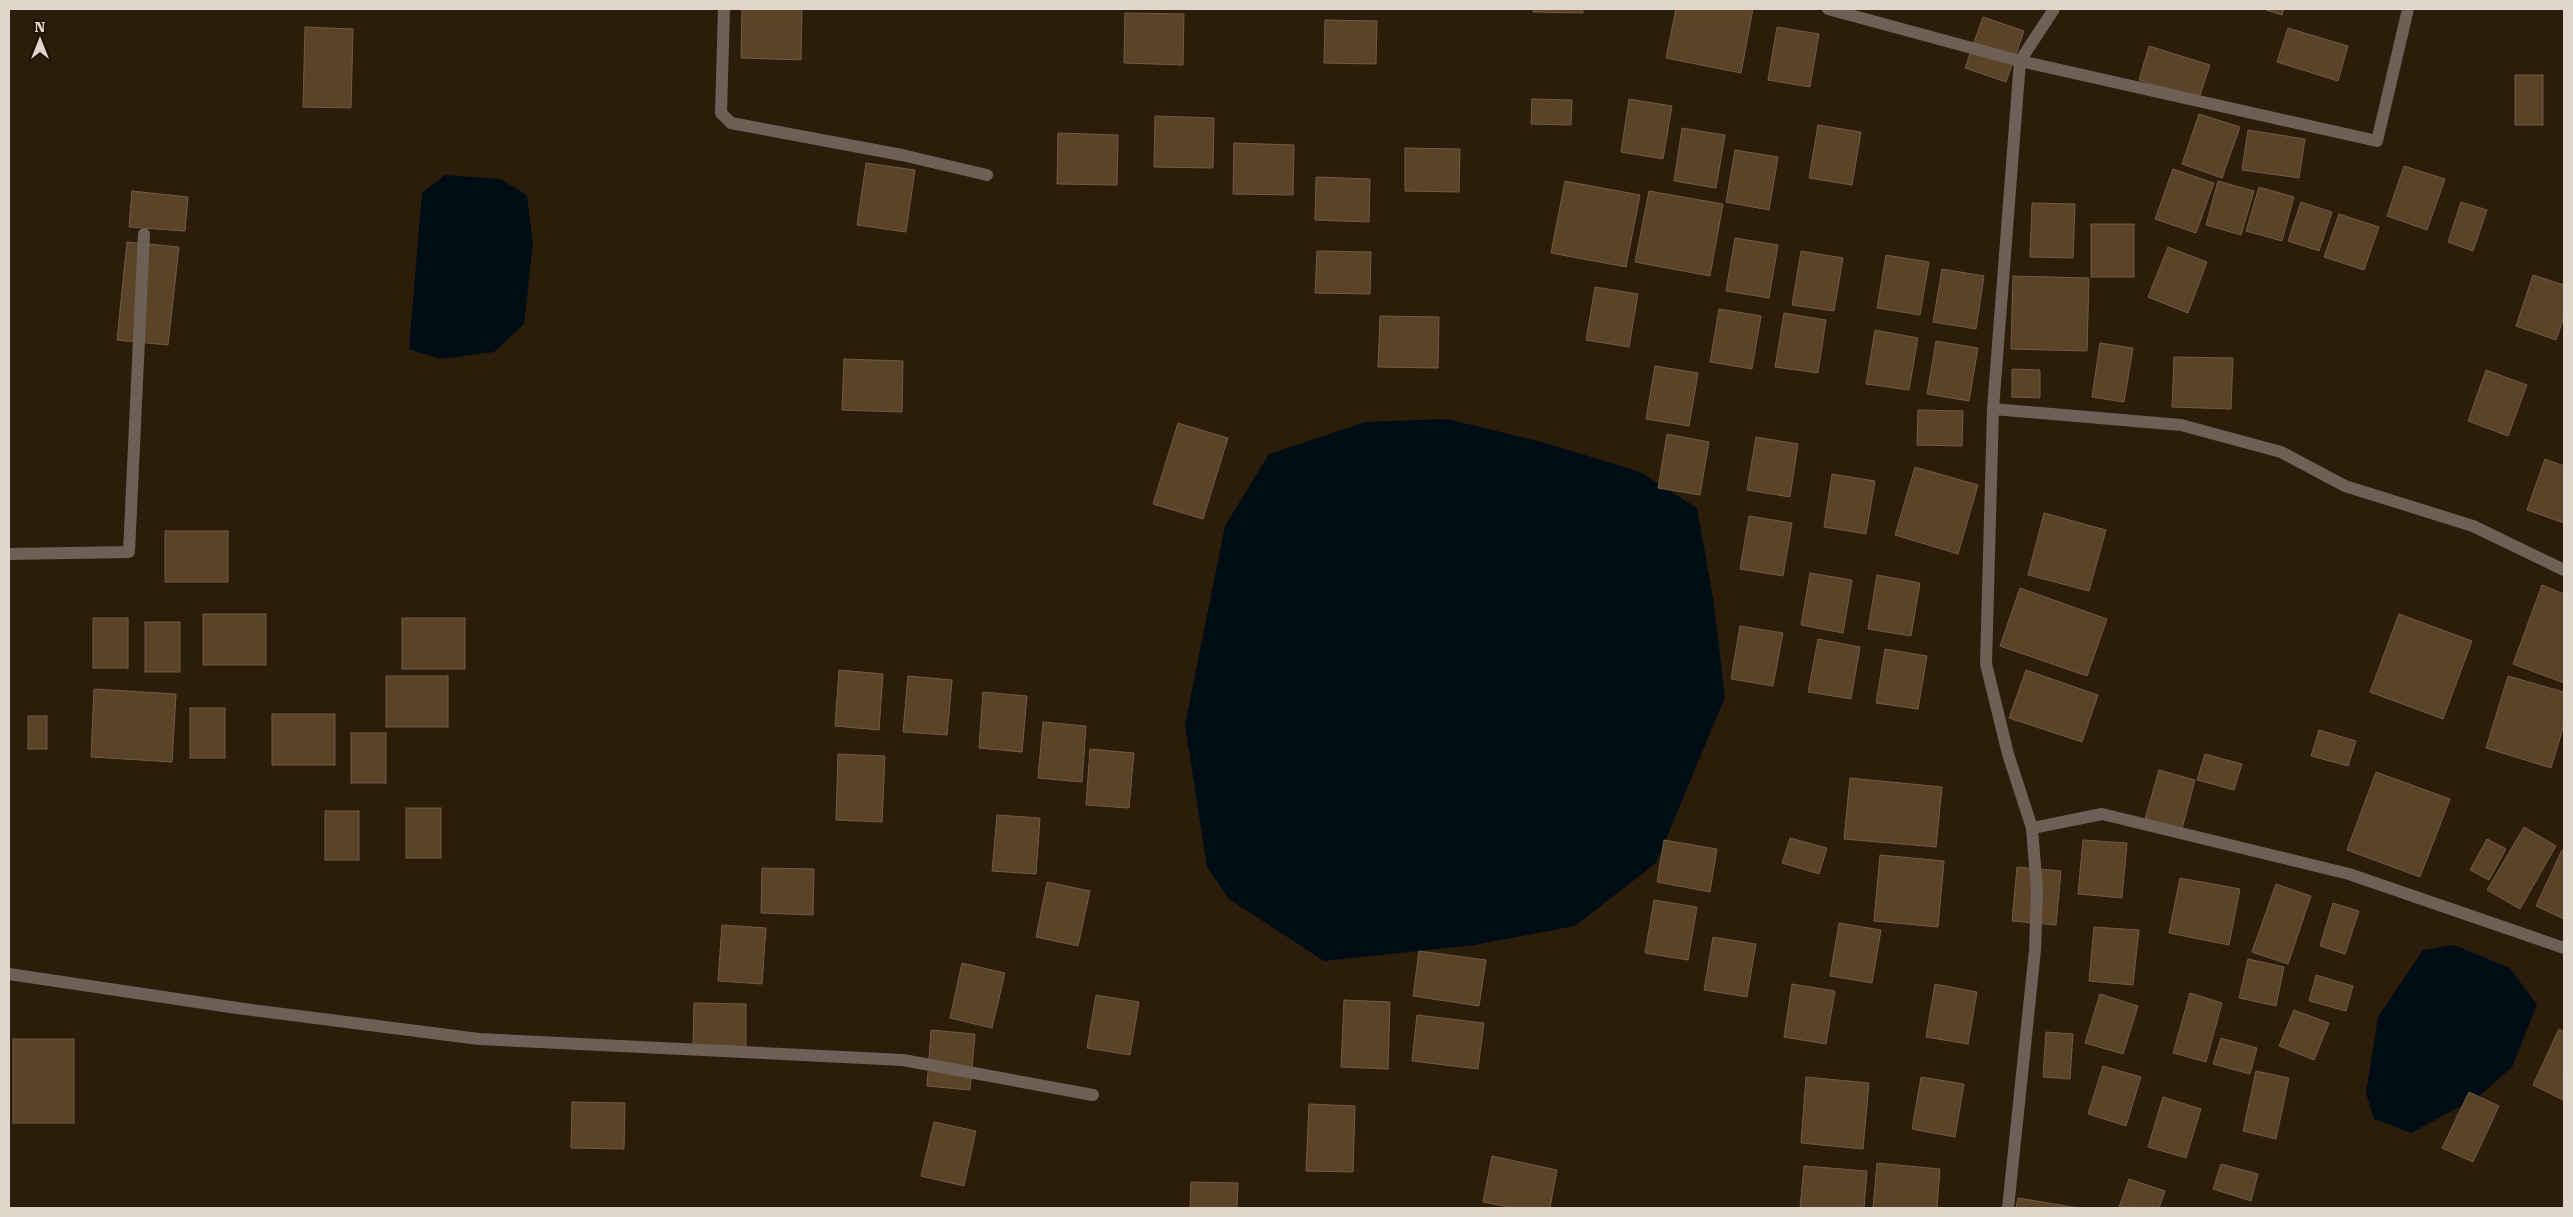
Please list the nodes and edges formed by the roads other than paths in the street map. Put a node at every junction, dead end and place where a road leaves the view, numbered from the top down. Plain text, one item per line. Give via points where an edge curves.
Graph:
1 (724, 9) edge
2 (1828, 9) edge
3 (2054, 9) edge
4 (2408, 9) edge
5 (2020, 61) junction
6 (987, 175) dead end
7 (144, 234) dead end
8 (1992, 409) junction
9 (9, 554) edge
10 (2564, 570) edge
11 (2032, 828) junction
12 (2564, 948) edge
13 (9, 974) edge
14 (1093, 1095) dead end
15 (2008, 1208) edge

1 - 6 street via 721,113 731,123 902,155
2 - 5 street
3 - 5 street
4 - 5 street via 2377,140
5 - 8 street
7 - 9 street via 129,552
8 - 10 street via 2181,424 2281,452 2345,486 2473,526
8 - 11 street via 1986,664 2008,754
11 - 12 street via 2102,814 2349,874
11 - 15 street via 2037,890 2035,950
13 - 14 street via 237,1008 479,1038 903,1060

